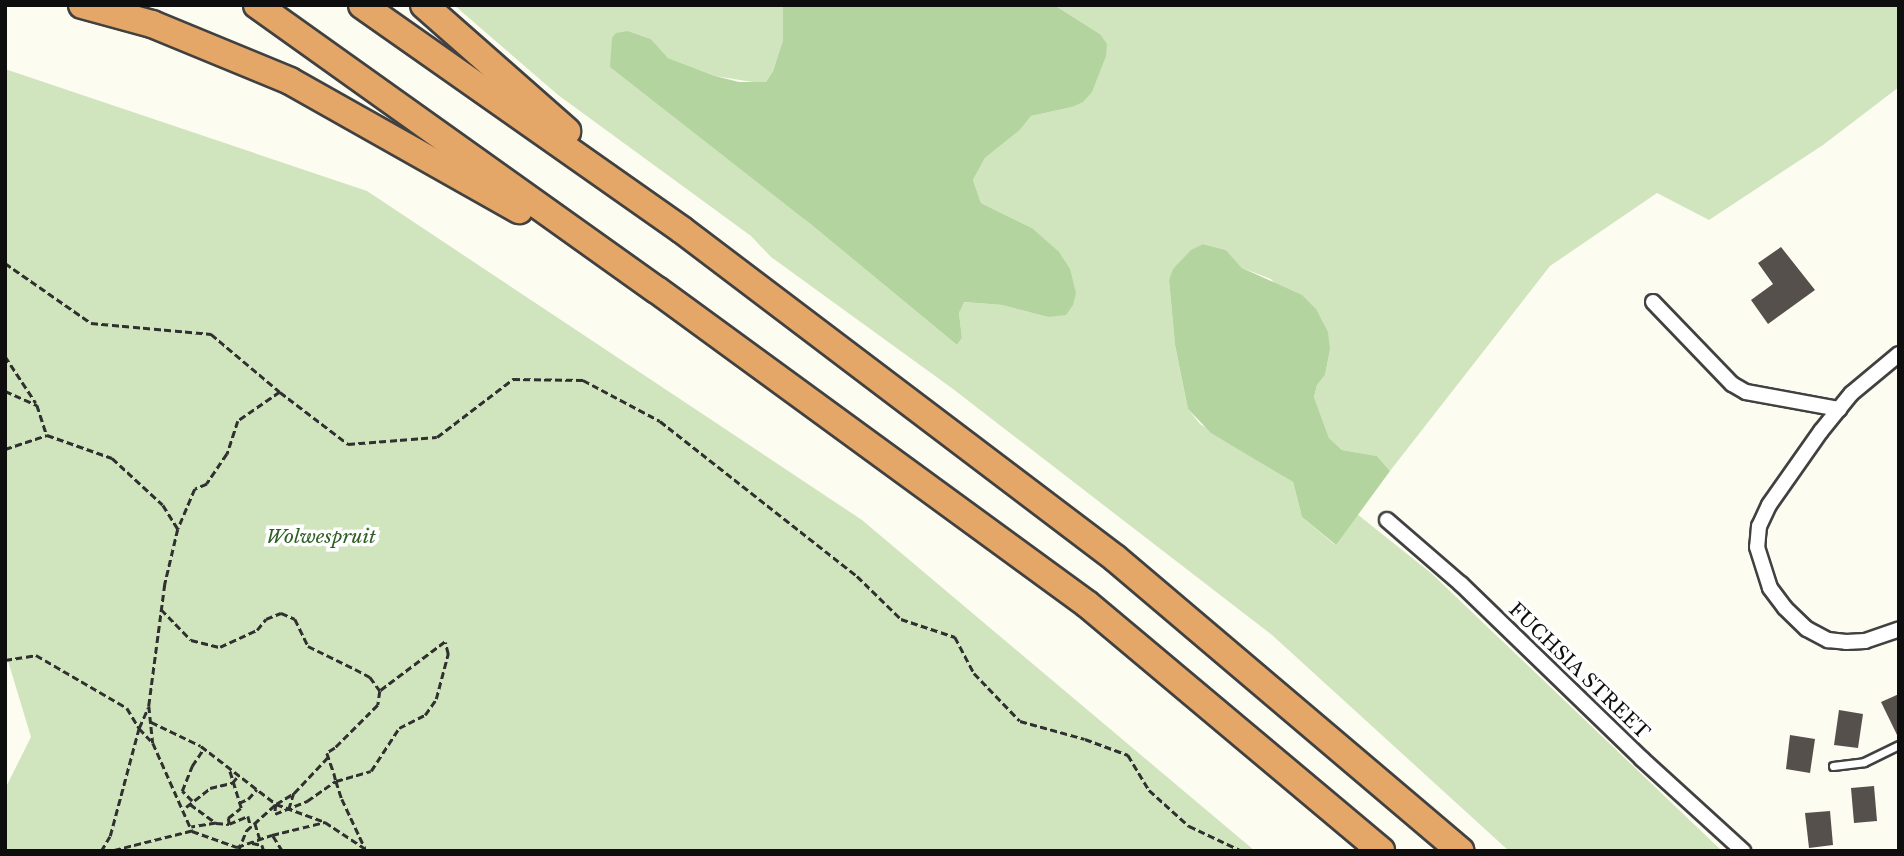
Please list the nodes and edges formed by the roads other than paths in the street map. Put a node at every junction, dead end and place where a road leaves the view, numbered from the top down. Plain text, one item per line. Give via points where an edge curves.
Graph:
1 (82, 5) edge
2 (257, 5) edge
3 (362, 5) edge
4 (424, 5) edge
5 (682, 230) junction
6 (657, 290) junction
7 (1653, 303) dead end
8 (1899, 354) edge
9 (1839, 409) junction
10 (1387, 520) dead end
11 (1899, 629) edge
12 (1899, 746) edge
13 (1833, 766) dead end
14 (1381, 851) edge
15 (1460, 851) edge
16 (1743, 851) edge

1 - 6 highway via 152,24 290,81
2 - 6 highway
3 - 5 highway
4 - 5 highway
5 - 15 highway via 1115,558
6 - 14 highway via 1087,604
7 - 9 street via 1732,384 1746,392
8 - 9 street
9 - 11 street via 1769,505 1759,526 1757,547 1770,588 1807,629 1828,640 1866,641
10 - 16 street, FUCHSIA STREET via 1461,584
12 - 13 lane via 1864,762

